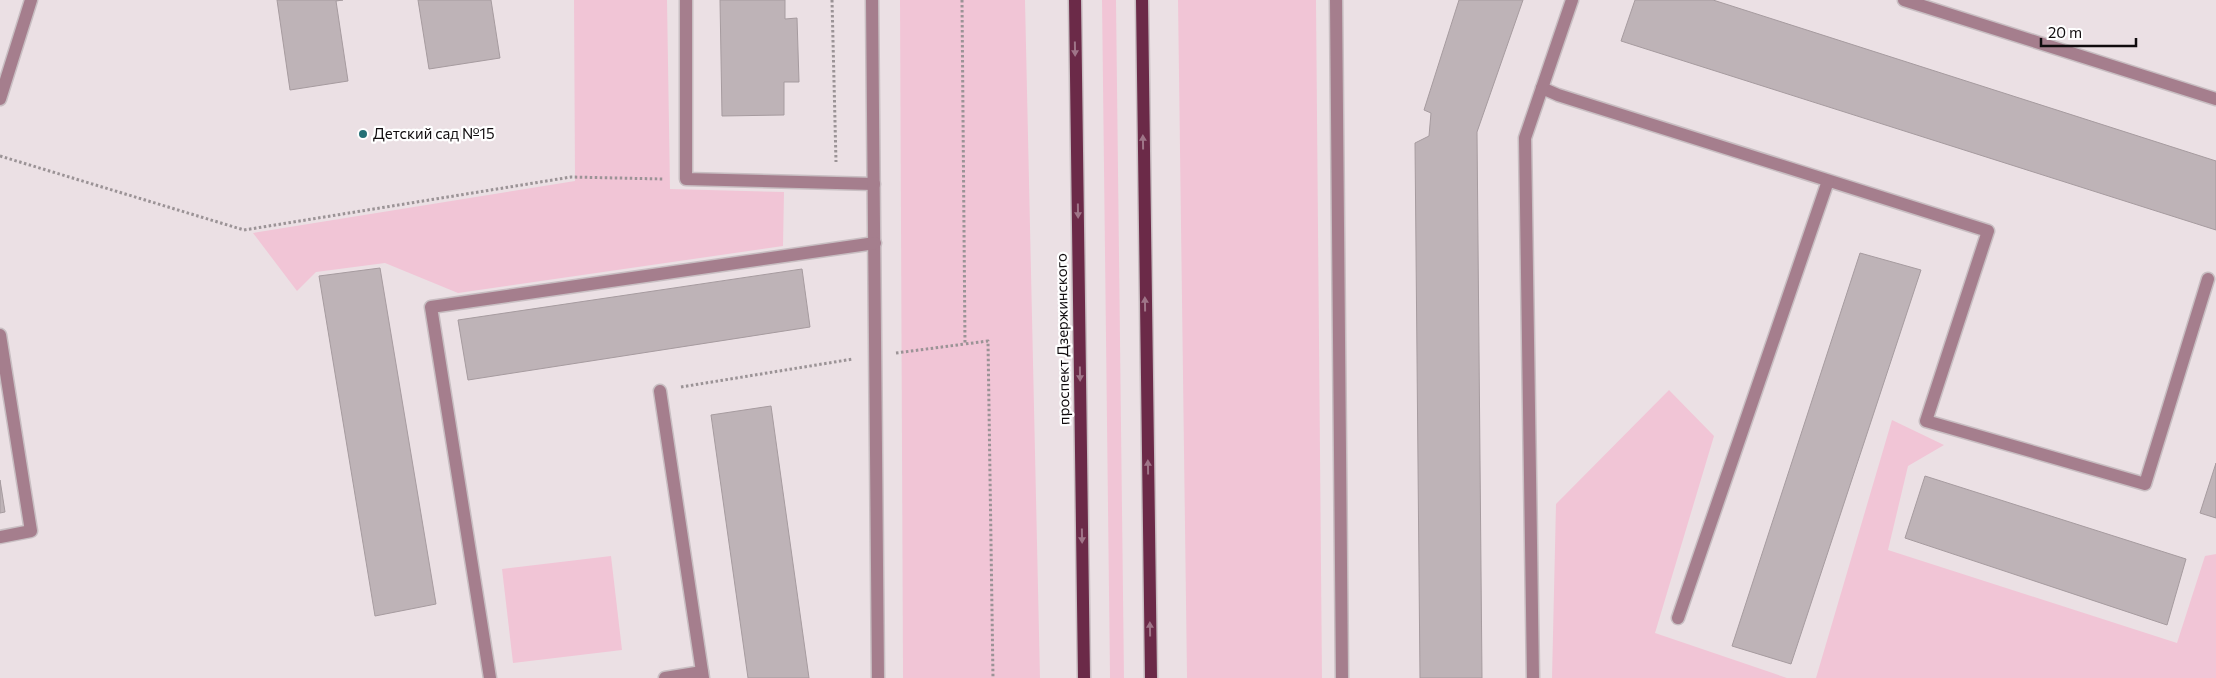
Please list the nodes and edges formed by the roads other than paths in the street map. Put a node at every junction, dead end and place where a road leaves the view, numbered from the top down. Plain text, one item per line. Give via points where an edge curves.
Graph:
1 (31, 0) edge
2 (686, 0) edge
3 (872, 0) edge
4 (1075, 0) edge
5 (1142, 0) edge
6 (1336, 0) edge
7 (1572, 0) edge
8 (1904, 0) edge
9 (1542, 88) junction
10 (2216, 99) edge
11 (0, 100) edge
12 (1828, 181) junction
13 (874, 184) junction
14 (874, 243) junction
15 (2208, 279) dead end
16 (0, 335) edge
17 (660, 391) road end
18 (0, 537) edge
19 (1678, 618) dead end
20 (702, 675) edge
21 (490, 678) edge
22 (665, 678) edge
23 (878, 678) edge
24 (1084, 678) edge
25 (1151, 678) edge
26 (1342, 678) edge
27 (1533, 678) edge

1 - 11 street
2 - 13 street via 686,179
3 - 13 street
4 -> 24 main road, проспект Дзержинского
25 -> 5 main road
6 - 26 street
7 - 9 street
8 - 10 street
9 - 12 street
9 - 27 street via 1525,138
12 - 15 street via 1988,231 1926,421 2145,484
12 - 19 street
13 - 14 street
14 - 21 street via 431,307
14 - 23 street
16 - 18 street via 31,531
17 - 20 street
20 - 22 street

